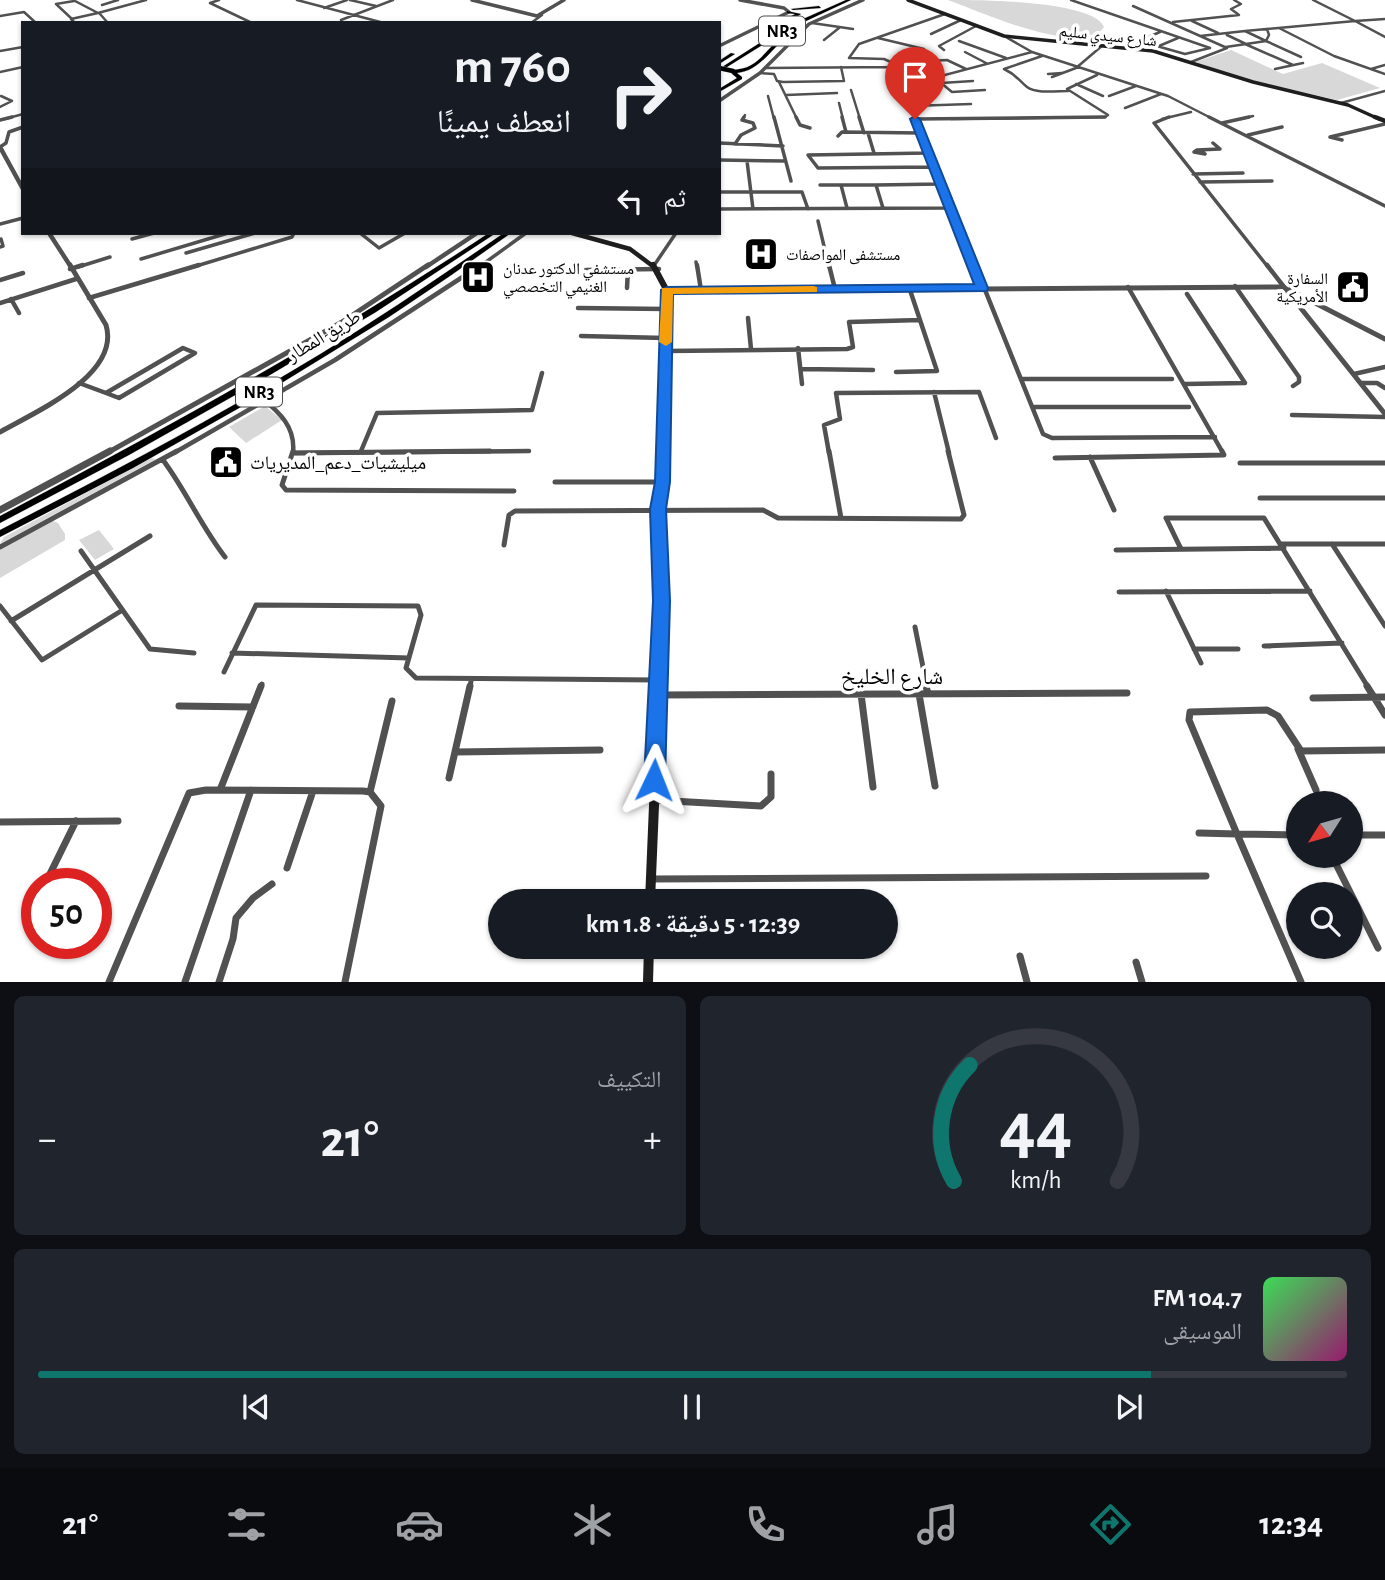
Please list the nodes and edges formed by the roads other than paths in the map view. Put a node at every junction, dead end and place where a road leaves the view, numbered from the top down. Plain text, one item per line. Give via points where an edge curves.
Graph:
1 (118, 0) edge
2 (146, 0) edge
3 (215, 0) edge
4 (297, 0) edge
5 (348, 0) edge
6 (393, 0) edge
7 (472, 0) edge
8 (564, 0) edge
9 (740, 0) edge
10 (836, 0) edge
11 (849, 0) edge
12 (863, 0) edge
13 (908, 0) edge
14 (1071, 0) edge
15 (1234, 0) edge
16 (1313, 0) edge
17 (73, 1) edge
18 (102, 5) dead end
19 (376, 6) junction
20 (1133, 6) dead end
21 (819, 7) junction
22 (324, 8) junction
23 (788, 10) junction
24 (99, 14) junction
25 (944, 14) junction
26 (352, 15) junction
27 (542, 15) junction
28 (0, 16) edge
29 (72, 19) joint
30 (1385, 19) edge
31 (341, 20) dead end
32 (930, 20) junction
33 (961, 20) junction
34 (1191, 20) junction
35 (34, 21) edge
36 (106, 21) edge
37 (248, 21) edge
38 (376, 21) edge
39 (534, 21) edge
40 (1355, 21) junction
41 (1170, 22) junction
42 (812, 23) junction
43 (781, 26) junction
44 (949, 26) junction
45 (976, 26) junction
46 (839, 28) junction
47 (1279, 28) junction
48 (853, 29) dead end
49 (1267, 29) junction
50 (1245, 31) junction
51 (1160, 32) junction
52 (1218, 33) junction
53 (1224, 33) junction
54 (930, 34) dead end
55 (1004, 36) junction
56 (1199, 36) junction
57 (1385, 37) edge
58 (878, 38) junction
59 (1178, 38) junction
60 (824, 40) dead end
61 (958, 41) dead end
62 (1266, 41) junction
63 (1246, 44) junction
64 (1103, 45) junction
65 (721, 46) edge
66 (21, 47) edge
67 (1226, 47) junction
68 (924, 49) dead end
69 (1155, 49) junction
70 (944, 50) dead end
71 (0, 51) edge
72 (965, 52) dead end
73 (1031, 52) junction
74 (1042, 56) junction
75 (1301, 57) dead end
76 (738, 58) junction
77 (1006, 58) junction
78 (721, 62) edge
79 (1191, 62) junction
80 (986, 63) junction
81 (1303, 63) dead end
82 (894, 65) junction
83 (1293, 65) junction
84 (1385, 65) edge
85 (21, 67) edge
86 (841, 67) junction
87 (765, 68) junction
88 (1076, 68) junction
89 (721, 69) edge
90 (966, 69) junction
91 (1275, 69) dead end
92 (1370, 69) junction
93 (721, 70) edge
94 (0, 72) edge
95 (732, 72) junction
96 (760, 73) junction
97 (1062, 73) junction
98 (1048, 74) dead end
99 (1385, 74) edge
100 (1097, 75) junction
101 (1052, 77) dead end
102 (935, 78) junction
103 (973, 81) dead end
104 (779, 82) junction
105 (941, 83) junction
106 (1076, 84) junction
107 (903, 86) junction
108 (1136, 86) junction
109 (721, 90) edge
110 (851, 90) dead end
111 (985, 90) dead end
112 (1069, 91) junction
113 (1385, 91) edge
114 (837, 93) dead end
115 (1161, 94) junction
116 (786, 95) junction
117 (1, 96) edge
118 (768, 96) dead end
119 (1103, 96) dead end
120 (1109, 96) dead end
121 (721, 100) edge
122 (839, 103) dead end
123 (1341, 103) junction
124 (971, 104) dead end
125 (911, 106) junction
126 (0, 107) edge
127 (1125, 108) dead end
128 (1191, 112) dead end
129 (21, 115) edge
130 (746, 115) dead end
131 (1253, 117) dead end
132 (915, 119) junction
133 (0, 120) edge
134 (1385, 122) edge
135 (1222, 123) junction
136 (21, 128) edge
137 (810, 128) dead end
138 (1282, 128) dead end
139 (846, 132) junction
140 (866, 133) junction
141 (920, 133) junction
142 (1248, 135) junction
143 (838, 136) dead end
144 (1342, 140) dead end
145 (721, 143) edge
146 (1213, 143) dead end
147 (735, 144) junction
148 (783, 146) junction
149 (0, 147) edge
150 (874, 153) junction
151 (928, 153) junction
152 (1176, 153) junction
153 (721, 160) edge
154 (747, 161) junction
155 (785, 161) junction
156 (933, 167) junction
157 (1242, 173) dead end
158 (1193, 174) junction
159 (21, 176) edge
160 (16, 177) junction
161 (791, 181) dead end
162 (1272, 181) dead end
163 (1200, 182) junction
164 (940, 184) junction
165 (820, 185) dead end
166 (841, 185) junction
167 (876, 185) junction
168 (21, 186) edge
169 (721, 192) edge
170 (751, 192) junction
171 (1385, 206) edge
172 (807, 208) junction
173 (847, 208) junction
174 (883, 208) junction
175 (949, 208) junction
176 (721, 209) edge
177 (753, 209) junction
178 (21, 219) edge
179 (818, 221) dead end
180 (0, 225) edge
181 (50, 235) edge
182 (148, 235) edge
183 (205, 235) edge
184 (221, 235) edge
185 (248, 235) edge
186 (293, 235) edge
187 (363, 235) edge
188 (402, 235) edge
189 (474, 235) edge
190 (489, 235) edge
191 (490, 235) edge
192 (505, 235) edge
193 (523, 235) edge
194 (579, 235) edge
195 (675, 235) edge
196 (1, 239) edge
197 (208, 239) junction
198 (132, 240) dead end
199 (464, 241) junction
200 (0, 247) edge
201 (205, 247) junction
202 (455, 247) junction
203 (186, 253) dead end
204 (110, 257) dead end
205 (141, 259) dead end
206 (214, 261) junction
207 (696, 261) dead end
208 (657, 266) junction
209 (70, 269) junction
210 (628, 269) junction
211 (586, 270) dead end
212 (23, 273) dead end
213 (429, 276) junction
214 (76, 279) junction
215 (0, 280) edge
216 (1235, 286) junction
217 (1128, 287) junction
218 (1283, 287) junction
219 (627, 288) dead end
220 (982, 288) junction
221 (835, 289) junction
222 (667, 290) junction
223 (701, 290) junction
224 (911, 290) junction
225 (1187, 294) dead end
226 (89, 298) junction
227 (11, 299) junction
228 (0, 303) edge
229 (578, 308) dead end
230 (666, 309) junction
231 (19, 313) dead end
232 (748, 318) dead end
233 (920, 320) junction
234 (581, 336) dead end
235 (665, 338) junction
236 (1385, 340) edge
237 (798, 348) junction
238 (751, 349) junction
239 (666, 351) junction
240 (1385, 367) edge
241 (801, 369) junction
242 (873, 370) dead end
243 (896, 372) dead end
244 (542, 373) dead end
245 (1354, 374) junction
246 (1021, 379) junction
247 (1172, 379) dead end
248 (79, 383) junction
249 (1361, 383) junction
250 (802, 384) dead end
251 (1185, 384) junction
252 (1293, 386) dead end
253 (1385, 388) edge
254 (256, 393) junction
255 (934, 393) junction
256 (105, 394) junction
257 (264, 401) junction
258 (1189, 407) dead end
259 (1032, 408) junction
260 (1292, 415) dead end
261 (1385, 415) edge
262 (0, 432) edge
263 (1215, 437) junction
264 (996, 438) dead end
265 (361, 451) junction
266 (529, 452) dead end
267 (295, 453) junction
268 (1055, 457) dead end
269 (1090, 457) junction
270 (163, 460) junction
271 (1240, 463) dead end
272 (1385, 463) edge
273 (555, 482) dead end
274 (663, 482) junction
275 (514, 491) dead end
276 (1260, 498) dead end
277 (1385, 498) edge
278 (658, 509) junction
279 (0, 510) edge
280 (1114, 510) dead end
281 (841, 518) junction
282 (0, 520) edge
283 (0, 534) edge
284 (150, 536) dead end
285 (1332, 544) junction
286 (1385, 544) edge
287 (503, 545) dead end
288 (1283, 546) junction
289 (0, 547) edge
290 (1181, 549) junction
291 (1116, 550) dead end
292 (81, 551) dead end
293 (225, 557) dead end
294 (94, 570) junction
295 (1166, 591) junction
296 (1310, 591) junction
297 (1119, 592) dead end
298 (0, 606) edge
299 (121, 611) junction
300 (12, 621) junction
301 (1385, 626) edge
302 (915, 627) dead end
303 (1342, 643) junction
304 (1264, 646) dead end
305 (1194, 649) junction
306 (1238, 649) dead end
307 (194, 653) dead end
308 (232, 653) junction
309 (409, 658) junction
310 (1201, 663) dead end
311 (224, 672) dead end
312 (658, 680) junction
313 (471, 681) junction
314 (262, 684) dead end
315 (1127, 693) dead end
316 (861, 694) junction
317 (919, 694) junction
318 (928, 694) junction
319 (657, 695) junction
320 (1375, 697) junction
321 (1385, 697) edge
322 (1312, 698) dead end
323 (392, 701) dead end
324 (179, 706) dead end
325 (253, 707) junction
326 (1385, 715) edge
327 (1298, 749) junction
328 (600, 750) dead end
329 (1385, 750) edge
330 (456, 752) junction
331 (771, 774) dead end
332 (449, 778) dead end
333 (935, 786) dead end
334 (873, 787) dead end
335 (220, 790) junction
336 (251, 790) junction
337 (313, 790) junction
338 (1316, 790) dead end
339 (370, 792) junction
340 (654, 800) junction
341 (76, 821) junction
342 (118, 821) dead end
343 (0, 822) edge
344 (1199, 833) dead end
345 (1237, 834) junction
346 (1286, 835) edge
347 (1363, 835) edge
348 (1385, 835) edge
349 (53, 868) edge
350 (287, 868) dead end
351 (1338, 868) edge
352 (1206, 876) dead end
353 (651, 879) junction
354 (272, 884) dead end
355 (651, 889) edge
356 (1378, 948) dead end
357 (1020, 956) dead end
358 (649, 959) edge
359 (1136, 962) dead end
360 (109, 982) edge
361 (185, 982) edge
362 (219, 982) edge
363 (345, 982) edge
364 (648, 982) edge
365 (1027, 982) edge
366 (1142, 982) edge
367 (1301, 982) edge

1 - 18 street
2 - 24 street
3 - 37 street via 210,3
4 - 22 street
5 - 19 street
5 - 22 street
6 - 19 street
7 - 27 street
8 - 27 street
9 - 23 street
10 - 21 highway, NR3
11 - 76 highway, NR3
12 - 42 street
13 - 25 main road, شارع سيدي سليم
14 - 51 street
15 - 34 street via 1241,4 1231,8 1238,15
16 - 40 street
17 - 24 street
17 - 29 street via 56,4
19 - 26 street
20 - 41 street
21 - 23 highway
21 - 43 highway, NR3
22 - 26 street
23 - 43 highway via 799,14
23 - 65 street
24 - 29 street
24 - 36 street
25 - 32 street
25 - 33 main road, شارع سيدي سليم
26 - 31 street
26 - 38 street
27 - 39 street
28 - 35 street via 25,12
30 - 40 street
32 - 44 street
32 - 58 street
33 - 44 street
33 - 45 main road, شارع سيدي سليم
34 - 41 street
34 - 52 street
40 - 47 street
40 - 57 street
41 - 56 street
42 - 46 street
42 - 87 street
43 - 78 highway, NR3
44 - 54 street
45 - 55 main road, شارع سيدي سليم
45 - 70 street via 940,46
46 - 48 street
46 - 60 street
47 - 49 street
47 - 92 street
49 - 50 street
49 - 62 street
50 - 53 street
50 - 62 street
51 - 59 street
51 - 69 street via 1139,40
52 - 53 street
52 - 56 street
53 - 63 street
55 - 64 main road, شارع سيدي سليم
55 - 73 street
56 - 67 street
58 - 68 street
58 - 82 street via 858,45 849,58 884,59
59 - 69 street
59 - 69 street via 1206,49 1185,54
61 - 77 street
62 - 63 street
62 - 75 street
63 - 67 street
63 - 83 street
64 - 69 main road, شارع سيدي سليم
64 - 88 street
66 - 71 street
67 - 79 street
69 - 79 main road, شارع سيدي سليم
72 - 80 street
73 - 74 street
73 - 77 street
74 - 88 street
74 - 112 street via 1004,69 1034,90
76 - 89 highway, NR3
76 - 95 highway via 771,40 780,41 750,70
77 - 80 street
79 - 123 main road, شارع سيدي سليم
80 - 90 street
81 - 83 street
82 - 86 street
82 - 90 street via 947,60
82 - 107 street
83 - 91 street
84 - 92 street
85 - 94 street
86 - 87 street
86 - 104 street via 844,81
87 - 96 street
88 - 97 street
88 - 100 street
90 - 102 street
92 - 99 street
93 - 95 highway, bridge
95 - 109 highway via 740,78
96 - 104 street via 774,74
96 - 121 street
97 - 98 street
97 - 101 street
100 - 106 street
100 - 108 street
102 - 105 street
102 - 107 street
103 - 105 street
104 - 116 street
105 - 111 street via 952,92
106 - 112 street via 1067,87
106 - 119 street
107 - 125 street
108 - 115 street
108 - 120 street
110 - 140 street
112 - 132 street via 1107,116
113 - 123 street
114 - 116 street
115 - 127 street
115 - 135 street
116 - 137 street via 800,125
117 - 126 street via 12,101
118 - 148 street
122 - 139 street
123 - 134 main road, شارع سيدي سليم
124 - 125 street
125 - 132 street
128 - 152 street via 1154,123
129 - 133 street
130 - 147 street via 742,120 755,128
131 - 135 street
132 - 141 street
134 - 144 street via 1330,138
135 - 142 street
136 - 149 street via 9,132
138 - 142 street
139 - 140 street
139 - 143 street
140 - 141 street
140 - 150 street
141 - 151 street
142 - 171 street
145 - 147 street
146 - 152 street via 1220,149 1202,151 1205,154
147 - 148 street
148 - 155 street
149 - 160 street
150 - 151 street
150 - 156 street via 808,155 818,168
151 - 156 street
152 - 158 street
153 - 154 street
154 - 155 street
154 - 170 street
155 - 161 street
156 - 164 street
157 - 158 street
158 - 163 street
159 - 160 street
160 - 168 street
162 - 163 street
163 - 218 street
164 - 167 street
164 - 175 street
165 - 166 street
166 - 167 street
166 - 173 street
167 - 174 street
169 - 170 street
170 - 172 street via 802,192
170 - 177 street
172 - 173 street
172 - 177 street
173 - 174 street
174 - 175 street
175 - 220 street
176 - 177 street
178 - 180 street
179 - 221 street
181 - 209 street
182 - 198 street
183 - 197 street
184 - 197 street
185 - 201 street
186 - 206 street
187 - 188 street via 379,248
189 - 199 street
190 - 199 highway
191 - 213 highway, طريق المطار / NR3
192 - 254 highway, طريق المطار / NR3
193 - 257 street via 366,340
194 - 208 main road via 624,248
195 - 208 street
196 - 200 street
197 - 205 street
199 - 202 street
201 - 203 street
201 - 206 street
202 - 213 highway via 455,254
202 - 279 street via 342,322
204 - 209 street
206 - 226 street
207 - 223 street
208 - 210 street
208 - 222 main road
209 - 214 street
210 - 211 street
210 - 219 street
212 - 215 street
213 - 282 highway, طريق المطار / NR3 via 240,390
214 - 226 street
214 - 227 street
216 - 217 street
216 - 218 street
216 - 252 street via 1299,377
217 - 220 street
217 - 251 street
218 - 236 street
218 - 245 street
220 - 224 street
220 - 246 street
221 - 223 street
221 - 224 street
222 - 223 street
222 - 230 main road
224 - 233 street
225 - 251 street via 1245,382
226 - 248 street via 106,325 109,346 100,365
227 - 228 street
227 - 231 street
229 - 230 street
230 - 235 main road
232 - 238 street
233 - 237 street via 849,322 853,347
233 - 243 street via 937,371
234 - 235 street
235 - 239 main road
237 - 238 street
237 - 241 street
238 - 239 street
239 - 274 main road
240 - 245 street
241 - 242 street
241 - 250 street
244 - 265 street via 532,410 377,413
245 - 249 street
246 - 247 street
246 - 259 street
248 - 256 street
248 - 262 street
249 - 253 street
249 - 261 street
251 - 263 street
254 - 257 street
254 - 283 highway, طريق المطار / NR3
255 - 264 street via 980,393
255 - 281 street via 835,393 840,419 824,425
255 - 281 street via 963,518
256 - 256 street via 123,397 195,353 188,348 180,350
257 - 267 street via 291,426
257 - 270 street
258 - 259 street
259 - 263 street via 1043,434 1050,438
260 - 261 street
263 - 269 street via 1224,453 1221,457
265 - 266 street
265 - 267 street
267 - 275 street via 282,485 286,490
268 - 269 street
269 - 280 street
270 - 289 street
270 - 293 street
271 - 272 street
273 - 274 street
274 - 278 main road
276 - 277 street
278 - 281 street via 762,510 778,518
278 - 287 street via 515,511 509,515
278 - 312 main road via 662,601
284 - 294 street
285 - 286 street
285 - 288 street
285 - 301 street
288 - 290 street
288 - 290 street via 1263,517 1166,518
288 - 296 street
290 - 291 street
292 - 294 street
294 - 299 street
294 - 300 street
295 - 296 street
295 - 297 street
295 - 305 street
296 - 303 street
298 - 300 street
299 - 300 street via 42,660
299 - 307 street via 151,650
302 - 318 street
303 - 304 street
303 - 320 street
305 - 306 street
305 - 310 street
308 - 309 street
308 - 309 street via 253,608 260,604 418,606 421,615
308 - 311 street
309 - 313 street via 406,668 416,678
312 - 313 street
312 - 319 main road
313 - 330 street
314 - 325 street
315 - 318 street, شارع الخليخ
316 - 317 street, شارع الخليخ
316 - 319 street, شارع الخليخ
316 - 334 street
317 - 318 street, شارع الخليخ
317 - 333 street
319 - 340 main road
320 - 321 street
320 - 322 street
320 - 326 street
323 - 339 street
324 - 325 street
325 - 335 street
327 - 329 street
327 - 338 street
327 - 345 street via 1278,716 1267,710 1190,712 1189,720
328 - 330 street
330 - 332 street
331 - 340 street via 772,797 761,806
335 - 336 street
335 - 360 street via 189,793
336 - 337 street
336 - 361 street
337 - 339 street
337 - 350 street
339 - 363 street via 381,806 380,822
340 - 353 main road
341 - 342 street
341 - 343 street
341 - 349 street
344 - 345 street
345 - 346 street
345 - 367 street
347 - 348 street
351 - 356 street
352 - 353 street
353 - 355 main road
354 - 362 street via 236,918
357 - 365 street
358 - 364 main road
359 - 366 street

